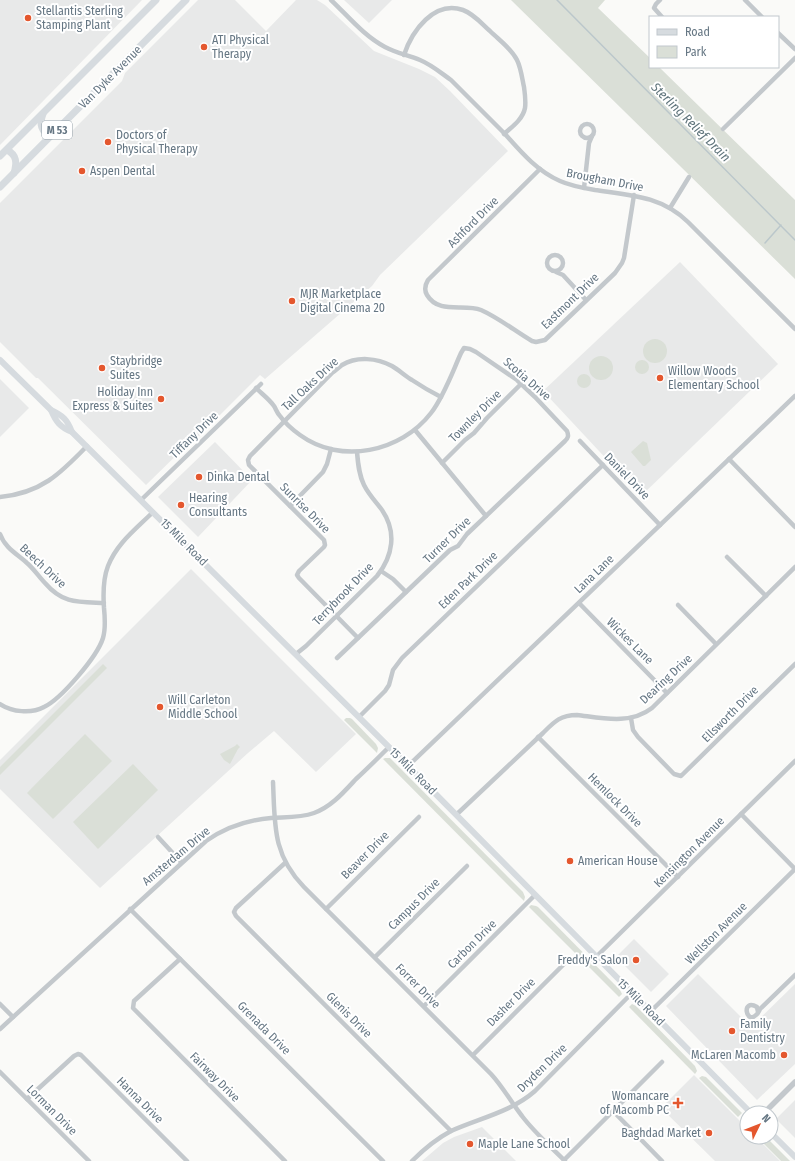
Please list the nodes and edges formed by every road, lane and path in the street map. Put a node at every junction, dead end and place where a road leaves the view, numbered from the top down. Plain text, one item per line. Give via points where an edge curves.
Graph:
1 (156, 0) edge
2 (186, 0) edge
3 (331, 0) edge
4 (660, 0) edge
5 (745, 0) edge
6 (661, 16) edge
7 (761, 16) edge
8 (779, 33) edge
9 (795, 49) edge
10 (404, 55) junction
11 (795, 58) edge
12 (43, 114) junction
13 (723, 129) dead end
14 (504, 134) junction
15 (51, 136) junction
16 (592, 136) junction
17 (583, 137) junction
18 (589, 143) junction
19 (7, 150) junction
20 (0, 156) edge
21 (540, 169) junction
22 (14, 173) junction
23 (689, 177) dead end
24 (0, 187) edge
25 (584, 188) junction
26 (634, 195) junction
27 (670, 208) junction
28 (561, 268) junction
29 (555, 271) junction
30 (563, 275) junction
31 (425, 291) joint
32 (586, 300) junction
33 (795, 329) edge
34 (0, 360) edge
35 (261, 384) dead end
36 (521, 384) junction
37 (256, 388) junction
38 (795, 396) edge
39 (441, 397) junction
40 (284, 422) junction
41 (415, 430) junction
42 (569, 435) joint
43 (580, 441) dead end
44 (87, 446) junction
45 (331, 449) junction
46 (357, 452) junction
47 (729, 459) junction
48 (248, 461) joint
49 (442, 463) junction
50 (603, 465) junction
51 (0, 497) edge
52 (141, 500) junction
53 (290, 506) junction
54 (153, 512) junction
55 (486, 516) junction
56 (660, 525) junction
57 (795, 528) edge
58 (0, 534) edge
59 (727, 558) dead end
60 (795, 567) edge
61 (381, 571) junction
62 (406, 592) junction
63 (766, 596) junction
64 (104, 602) junction
65 (579, 603) junction
66 (678, 605) dead end
67 (336, 616) junction
68 (358, 638) junction
69 (716, 644) junction
70 (296, 654) junction
71 (337, 658) dead end
72 (795, 664) edge
73 (667, 693) junction
74 (0, 704) edge
75 (359, 717) junction
76 (631, 718) junction
77 (538, 736) junction
78 (389, 747) junction
79 (795, 761) edge
80 (408, 766) junction
81 (273, 782) dead end
82 (741, 814) junction
83 (456, 815) junction
84 (419, 817) dead end
85 (275, 818) junction
86 (158, 837) dead end
87 (181, 862) junction
88 (285, 863) junction
89 (467, 866) dead end
90 (795, 869) edge
91 (678, 877) junction
92 (535, 895) junction
93 (130, 909) junction
94 (326, 909) junction
95 (375, 957) junction
96 (596, 957) junction
97 (180, 959) junction
98 (564, 964) dead end
99 (795, 975) edge
100 (632, 994) junction
101 (0, 1004) edge
102 (424, 1006) junction
103 (755, 1006) junction
104 (764, 1006) junction
105 (650, 1012) junction
106 (758, 1012) junction
107 (13, 1017) junction
108 (0, 1029) edge
109 (473, 1055) junction
110 (662, 1062) dead end
111 (0, 1072) edge
112 (795, 1082) edge
113 (27, 1099) junction
114 (743, 1105) edge
115 (772, 1105) edge
116 (514, 1106) junction
117 (613, 1111) junction
118 (451, 1131) junction
119 (779, 1141) edge
120 (795, 1157) edge
121 (564, 1160) edge
122 (89, 1161) edge
123 (188, 1161) edge
124 (285, 1161) edge
125 (383, 1161) edge
126 (412, 1161) edge
127 (662, 1161) edge

1 - 12 main road, Van Dyke Avenue / M 53
2 - 15 main road, Van Dyke Avenue / M 53
3 - 10 street, Brougham Drive via 378,43
4 - 6 street via 654,8
5 - 7 street
8 - 9 street
10 - 14 street, Brougham Drive via 440,71
10 - 14 street via 416,30 432,14 453,8 464,10 474,17 511,51 521,71 525,108 518,121
11 - 13 street
12 - 15 main road via 41,126 45,133
12 - 19 main road, Van Dyke Avenue / M 53
14 - 21 street, Brougham Drive
15 - 22 main road, Van Dyke Avenue / M 53
16 - 17 street
16 - 17 street via 593,127 585,124 580,131
16 - 18 street
17 - 18 street
18 - 25 street
19 - 20 main road, Van Dyke Avenue / M 53
19 - 22 main road via 15,156
21 - 25 street, Brougham Drive via 560,181
21 - 31 street, Ashford Drive via 432,276
22 - 24 main road, Van Dyke Avenue / M 53
23 - 27 street
25 - 26 street, Brougham Drive
26 - 27 street, Brougham Drive
26 - 32 street, Eastmont Drive via 622,263
27 - 33 street, Brougham Drive via 688,222
28 - 29 street
28 - 29 street via 562,258 552,255 546,263 550,270
28 - 30 street
29 - 30 street
30 - 32 street
31 - 32 street, Eastmont Drive via 434,303 440,306 483,311 536,342 545,340
34 - 44 main road, 15 Mile Road via 50,410 61,415 68,422 72,432
35 - 37 street, Tiffany Drive
36 - 39 street, Scotia Drive via 476,352 464,348
36 - 42 street, Scotia Drive
36 - 49 street, Townley Drive
37 - 40 street via 273,404
37 - 52 street, Tiffany Drive
38 - 47 street, Lana Lane
39 - 40 street, Tall Oaks Drive via 393,366 367,359 356,360 342,365 332,373
39 - 41 street via 431,414
40 - 45 street via 316,444
40 - 48 street, Tall Oaks Drive
41 - 46 street via 397,442
41 - 49 street
42 - 55 street, Turner Drive
43 - 50 street, Daniel Drive
44 - 51 street via 48,482 22,493
44 - 52 main road, 15 Mile Road
45 - 46 street
45 - 53 street via 323,472
46 - 61 street, Terrybrook Drive via 364,485 386,516 390,527 391,551
47 - 56 street, Lana Lane
47 - 57 street
48 - 53 street, Sunrise Drive
49 - 55 street
50 - 56 street, Daniel Drive
50 - 75 street, Eden Park Drive via 402,658 393,670 385,691
52 - 54 main road, 15 Mile Road
53 - 67 street, Sunrise Drive via 325,543 324,548 297,575
54 - 64 street via 118,548 113,557 106,575
54 - 70 main road, 15 Mile Road
55 - 62 street, Turner Drive via 458,546 450,550
56 - 65 street, Lana Lane
58 - 64 street, Beech Drive via 4,543 54,592 76,602
59 - 63 street
60 - 63 street, Dearing Drive
61 - 62 street
61 - 67 street, Terrybrook Drive
62 - 68 street, Turner Drive
63 - 69 street, Dearing Drive
64 - 74 street via 105,625 100,645 83,670 58,696 44,708 29,711 20,711
65 - 73 street, Wickes Lane
65 - 80 street, Lana Lane
66 - 69 street
67 - 68 street, Sunrise Drive
67 - 70 street, Terrybrook Drive
68 - 71 street, Turner Drive
69 - 73 street, Dearing Drive
70 - 75 main road, 15 Mile Road
72 - 76 street, Ellsworth Drive via 679,776 638,737 633,730
73 - 76 street, Dearing Drive via 647,712
75 - 78 main road, 15 Mile Road
76 - 77 street, Dearing Drive via 564,716
77 - 83 street, Dearing Drive
77 - 91 street, Hemlock Drive
78 - 80 main road, 15 Mile Road
78 - 85 street, Amsterdam Drive via 325,808 306,816
79 - 82 street, Kensington Avenue
80 - 83 main road, 15 Mile Road
81 - 85 street, Forrer Drive
82 - 90 street
82 - 91 street, Kensington Avenue
83 - 92 main road, 15 Mile Road
84 - 94 street, Beaver Drive
85 - 87 street, Amsterdam Drive via 248,821 222,831
85 - 88 street, Forrer Drive via 278,844
86 - 87 street
87 - 93 street, Amsterdam Drive
88 - 94 street, Forrer Drive via 297,880
88 - 118 street, Glenis Drive via 236,908 236,916
89 - 95 street, Campus Drive
90 - 105 street, Wellston Avenue
91 - 96 street, Kensington Avenue
92 - 96 main road, 15 Mile Road
92 - 102 street, Carbon Drive
93 - 97 street, Grenada Drive
93 - 107 street, Amsterdam Drive
94 - 95 street, Forrer Drive
95 - 102 street, Forrer Drive
96 - 100 main road, 15 Mile Road
97 - 124 street, Fairway Drive via 134,1001 134,1010
97 - 125 street, Grenada Drive
98 - 109 street, Dasher Drive
99 - 104 street
100 - 105 main road, 15 Mile Road
100 - 116 street, Dryden Drive via 535,1091
101 - 107 street
102 - 109 street, Forrer Drive
103 - 104 street
103 - 106 street
103 - 106 street via 749,1006 746,1013 752,1017
104 - 106 street
105 - 114 main road, 15 Mile Road
107 - 108 street, Amsterdam Drive
109 - 116 street, Forrer Drive via 500,1083
110 - 117 street
111 - 113 street, Lorman Drive
112 - 115 street
113 - 122 street, Lorman Drive
113 - 123 street, Hanna Drive via 78,1054
116 - 118 street, Dryden Drive
116 - 121 street, Forrer Drive
117 - 121 street
117 - 127 street
118 - 126 street, Dryden Drive via 430,1144
119 - 120 main road

